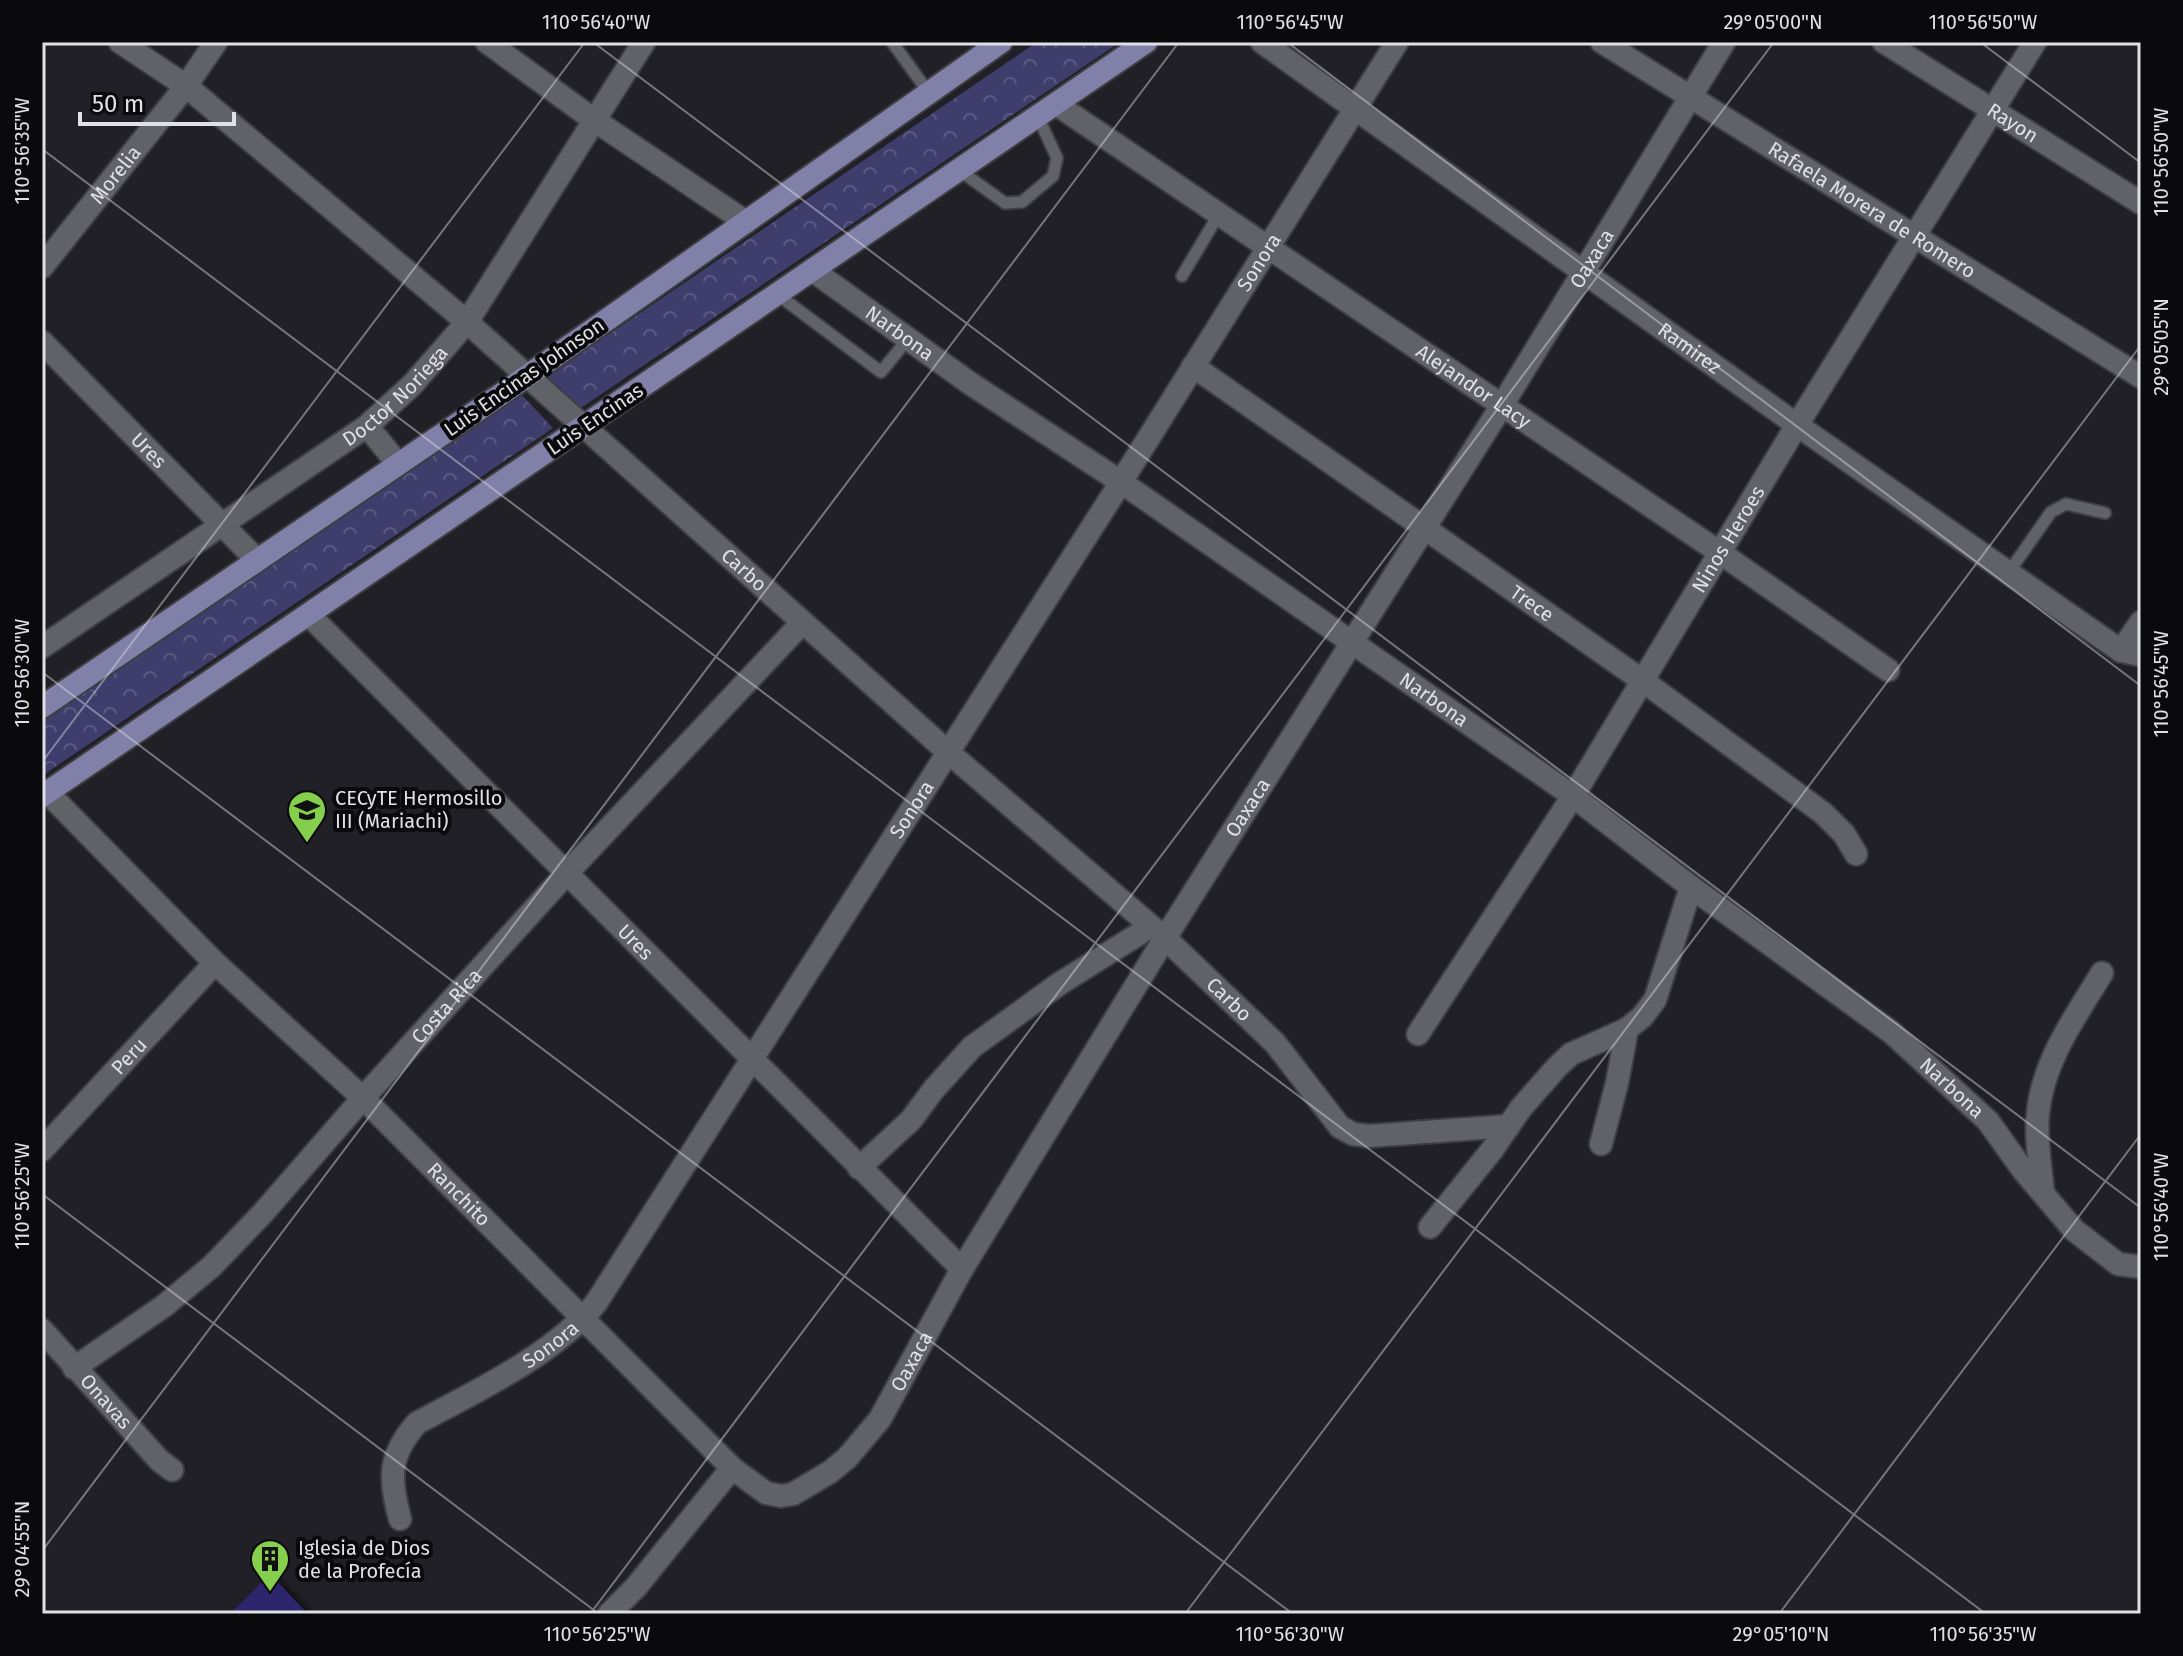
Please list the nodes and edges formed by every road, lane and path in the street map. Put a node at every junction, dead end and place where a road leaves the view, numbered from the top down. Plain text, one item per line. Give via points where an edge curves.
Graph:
1 (120, 42) edge
2 (216, 42) edge
3 (487, 42) edge
4 (644, 42) edge
5 (892, 42) edge
6 (1001, 42) edge
7 (1146, 42) edge
8 (1262, 42) edge
9 (1397, 42) edge
10 (1602, 42) edge
11 (1724, 42) edge
12 (1884, 42) edge
13 (2035, 42) edge
14 (186, 86) junction
15 (929, 93) junction
16 (1690, 96) junction
17 (1355, 110) junction
18 (1992, 110) junction
19 (1047, 111) junction
20 (594, 120) junction
21 (959, 170) junction
22 (2141, 203) edge
23 (1219, 214) junction
24 (746, 222) junction
25 (1914, 237) junction
26 (1268, 247) junction
27 (42, 267) edge
28 (812, 270) junction
29 (1584, 273) junction
30 (1182, 276) dead end
31 (777, 294) junction
32 (467, 322) junction
33 (908, 339) junction
34 (42, 342) edge
35 (1193, 366) junction
36 (527, 376) junction
37 (2141, 377) edge
38 (1501, 407) junction
39 (1797, 425) junction
40 (367, 426) junction
41 (583, 427) junction
42 (398, 464) junction
43 (1121, 482) junction
44 (2105, 513) dead end
45 (222, 526) junction
46 (1425, 530) junction
47 (1719, 552) junction
48 (257, 560) junction
49 (2009, 572) junction
50 (309, 615) junction
51 (2141, 622) edge
52 (802, 623) junction
53 (1353, 643) junction
54 (42, 647) edge
55 (2131, 653) edge
56 (1888, 670) dead end
57 (1643, 681) junction
58 (42, 707) edge
59 (948, 752) junction
60 (44, 794) edge
61 (1573, 796) junction
62 (1856, 854) dead end
63 (567, 873) junction
64 (1691, 887) junction
65 (1158, 932) junction
66 (215, 963) junction
67 (2102, 973) dead end
68 (1627, 1029) junction
69 (1418, 1034) dead end
70 (751, 1058) junction
71 (363, 1098) junction
72 (1509, 1126) junction
73 (1601, 1144) dead end
74 (42, 1150) edge
75 (859, 1168) junction
76 (2043, 1193) junction
77 (1430, 1227) dead end
78 (2141, 1267) edge
79 (962, 1269) junction
80 (582, 1320) junction
81 (42, 1330) edge
82 (74, 1368) junction
83 (732, 1468) junction
84 (172, 1470) dead end
85 (400, 1519) dead end
86 (609, 1614) edge

1 - 14 street, Carbo
2 - 14 street, Morelia
3 - 20 street
4 - 20 street, Doctor Noriega
5 - 15 lane
6 - 15 main road, Luis Encinas Johnson
7 - 19 main road, Luis Encinas
8 - 17 street, Ramirez
9 - 17 street, Sonora
10 - 16 street, Rafaela Morera de Romero
11 - 16 street, Oaxaca
12 - 18 street, Rayon
13 - 18 street, Ninos Heroes
14 - 27 street, Morelia
14 - 32 street, Carbo
15 - 24 main road, Luis Encinas Johnson
16 - 25 street, Rafaela Morera de Romero
16 - 29 street, Oaxaca
17 - 26 street, Sonora
17 - 29 street, Ramirez
18 - 22 street, Rayon
18 - 25 street, Ninos Heroes
19 - 21 main road, Luis Encinas
19 - 21 lane via 1057,158 1053,176 1022,202 1005,203
19 - 23 street, Alejandor Lacy
20 - 24 street
20 - 32 street, Doctor Noriega
21 - 28 main road, Luis Encinas
23 - 26 street, Alejandor Lacy
23 - 30 lane
24 - 36 main road, Luis Encinas Johnson
25 - 37 street, Rafaela Morera de Romero
25 - 39 street, Ninos Heroes
26 - 35 street, Sonora
26 - 38 street, Alejandor Lacy
28 - 31 main road, Luis Encinas
28 - 33 street, Narbona
29 - 38 street, Oaxaca
29 - 39 street, Ramirez
31 - 33 lane via 881,372
31 - 41 main road, Luis Encinas
32 - 36 street, Carbo
32 - 40 street, Doctor Noriega via 412,385
33 - 43 street, Narbona
34 - 45 street, Ures
35 - 43 street, Sonora
35 - 46 street, Trece
36 - 41 street, Carbo
36 - 42 main road, Luis Encinas Johnson
38 - 46 street, Oaxaca
38 - 47 street, Alejandor Lacy
39 - 47 street, Ninos Heroes
39 - 49 street, Ramirez
40 - 42 street
40 - 45 street, Doctor Noriega
41 - 50 main road, Luis Encinas
41 - 52 street, Carbo
42 - 48 main road, Luis Encinas Johnson
43 - 53 street, Narbona
43 - 59 street, Sonora
44 - 49 lane via 2066,504 2051,512
45 - 48 street, Ures
45 - 54 street, Doctor Noriega
46 - 53 street, Oaxaca
46 - 57 street, Trece
47 - 56 street, Alejandor Lacy
47 - 57 street, Ninos Heroes
48 - 58 main road, Luis Encinas Johnson
49 - 55 street, Ramirez
50 - 60 main road, Luis Encinas
50 - 63 street, Ures
51 - 55 street
52 - 59 street, Carbo
52 - 63 street, Costa Rica
53 - 61 street, Narbona
53 - 65 street, Oaxaca
57 - 61 street, Ninos Heroes
57 - 62 street, Trece via 1823,813
59 - 65 street, Carbo
59 - 70 street, Sonora
60 - 66 street, Ranchito
61 - 64 street, Narbona
61 - 69 street, Ninos Heroes
63 - 70 street, Ures
63 - 71 street, Costa Rica
64 - 68 street via 1655,1000
64 - 76 street, Narbona via 1891,1032 1970,1102
65 - 72 street, Carbo via 1275,1043 1340,1127 1369,1136
65 - 75 street via 1059,984 972,1047 911,1120
65 - 79 street, Oaxaca
66 - 71 street, Ranchito
66 - 74 street, Peru
67 - 76 street via 2064,1035 2045,1079 2038,1115
68 - 72 street via 1571,1054
68 - 73 street
70 - 75 street, Ures
70 - 80 street, Sonora
71 - 80 street, Ranchito
71 - 82 street, Costa Rica via 212,1266
72 - 77 street
75 - 79 street, Ures
76 - 78 street, Narbona via 2099,1251 2118,1264
79 - 83 street, Oaxaca via 880,1419 847,1458 806,1487 781,1496 766,1493
80 - 83 street, Ranchito
80 - 85 street, Sonora via 560,1339 417,1423 395,1456 393,1493
81 - 82 street, Onavas
82 - 84 street, Onavas
83 - 86 street

